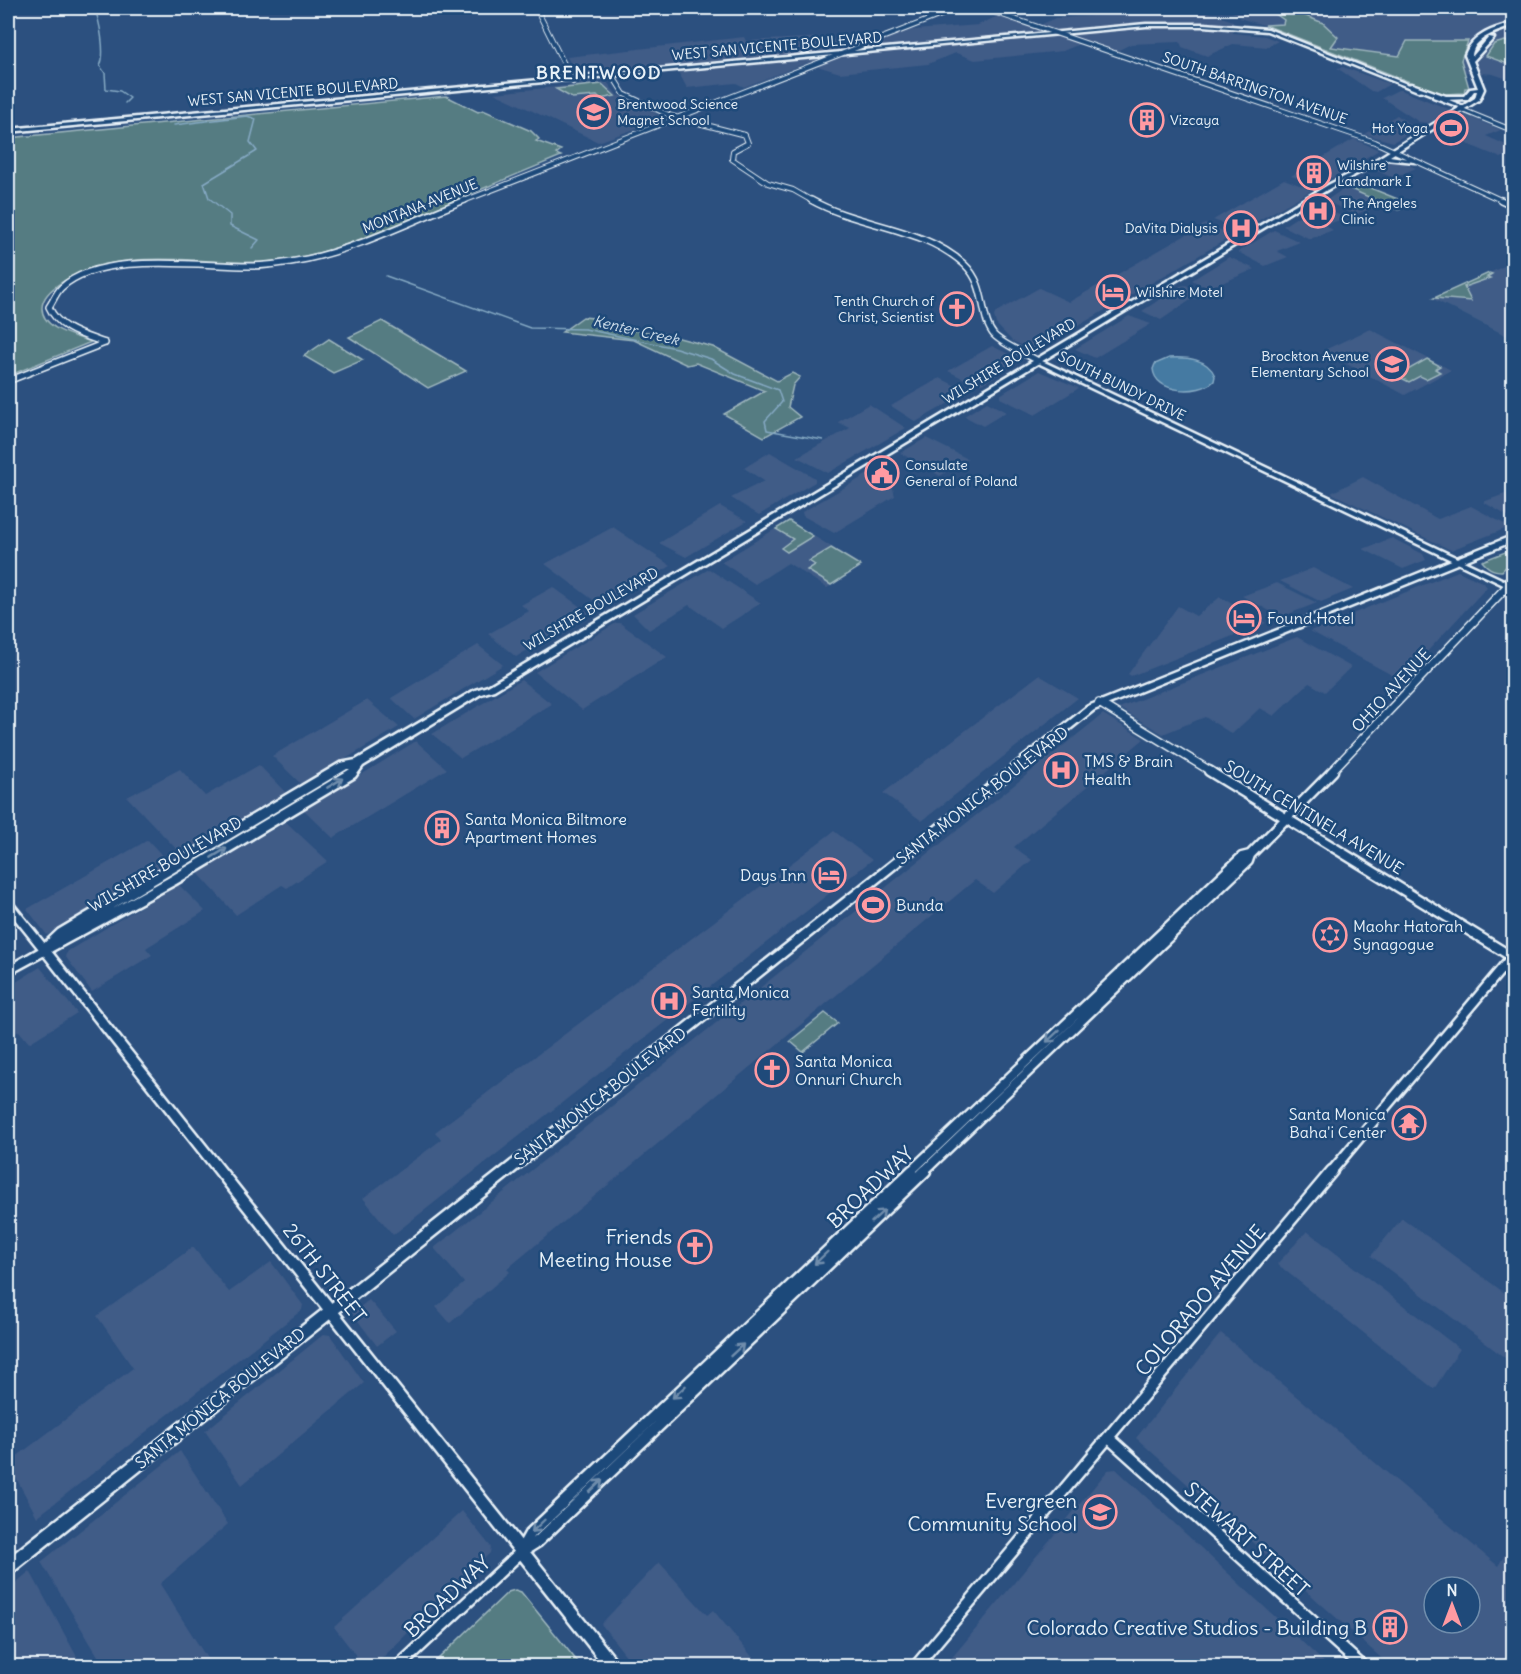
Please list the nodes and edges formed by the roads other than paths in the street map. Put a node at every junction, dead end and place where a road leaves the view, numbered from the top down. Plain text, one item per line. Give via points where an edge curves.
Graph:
1 (536, 8) edge
2 (959, 8) edge
3 (982, 8) edge
4 (1514, 26) edge
5 (1243, 27) junction
6 (1100, 28) junction
7 (1232, 29) junction
8 (1054, 32) junction
9 (1253, 32) junction
10 (1065, 36) junction
11 (1011, 41) junction
12 (896, 47) junction
13 (847, 52) junction
14 (830, 58) junction
15 (1472, 60) junction
16 (781, 63) junction
17 (626, 73) junction
18 (601, 75) junction
19 (614, 78) junction
20 (573, 80) junction
21 (1410, 85) junction
22 (1481, 88) junction
23 (1462, 108) junction
24 (678, 118) junction
25 (8, 131) edge
26 (1514, 131) edge
27 (8, 136) edge
28 (1394, 151) junction
29 (1384, 157) junction
30 (1413, 161) junction
31 (1514, 206) edge
32 (1038, 361) junction
33 (8, 381) edge
34 (1514, 538) edge
35 (1455, 561) junction
36 (1512, 584) edge
37 (1099, 703) junction
38 (1288, 818) junction
39 (8, 904) edge
40 (44, 949) junction
41 (1513, 956) edge
42 (8, 971) edge
43 (329, 1310) junction
44 (1109, 1438) junction
45 (520, 1551) junction
46 (8, 1567) edge
47 (399, 1666) edge
48 (612, 1666) edge
49 (916, 1666) edge
50 (1362, 1666) edge

1 - 20 street
2 - 13 street, MONTANA AVENUE
3 - 8 street, SOUTH BARRINGTON AVENUE
4 - 15 main road via 1482,46
4 - 15 main road via 1476,41 1469,50
5 - 7 main road, WEST SAN VICENTE BOULEVARD
5 - 9 main road
5 - 21 main road, WEST SAN VICENTE BOULEVARD via 1274,31
6 - 7 main road, WEST SAN VICENTE BOULEVARD via 1164,25
6 - 8 main road, WEST SAN VICENTE BOULEVARD
6 - 10 main road
7 - 9 main road, WEST SAN VICENTE BOULEVARD
7 - 10 main road, WEST SAN VICENTE BOULEVARD
8 - 10 street, SOUTH BARRINGTON AVENUE
8 - 11 main road
8 - 12 main road, WEST SAN VICENTE BOULEVARD
9 - 23 main road, WEST SAN VICENTE BOULEVARD via 1286,40
10 - 11 main road, WEST SAN VICENTE BOULEVARD
10 - 28 street, SOUTH BARRINGTON AVENUE
11 - 14 main road, WEST SAN VICENTE BOULEVARD
12 - 13 main road, WEST SAN VICENTE BOULEVARD
12 - 14 main road
13 - 14 street, MONTANA AVENUE
13 - 16 main road
13 - 17 main road, WEST SAN VICENTE BOULEVARD
14 - 16 main road, WEST SAN VICENTE BOULEVARD
14 - 24 street, MONTANA AVENUE
15 - 22 main road
16 - 19 main road, WEST SAN VICENTE BOULEVARD
17 - 18 main road, WEST SAN VICENTE BOULEVARD
17 - 19 main road
18 - 19 main road
18 - 20 main road, WEST SAN VICENTE BOULEVARD
19 - 20 main road, WEST SAN VICENTE BOULEVARD
19 - 24 street, SOUTH BUNDY DRIVE via 624,94
20 - 25 main road, WEST SAN VICENTE BOULEVARD
20 - 27 main road, WEST SAN VICENTE BOULEVARD
21 - 22 main road via 1457,99
21 - 23 main road, WEST SAN VICENTE BOULEVARD
22 - 23 main road, WILSHIRE BOULEVARD via 1477,99
23 - 26 street
23 - 28 main road, WILSHIRE BOULEVARD
24 - 32 street, SOUTH BUNDY DRIVE via 745,135 748,143 733,151 732,159 759,179 948,251 966,266 977,283 987,324 995,336
24 - 33 street, MONTANA AVENUE via 324,255 265,265 135,264 87,274 56,294 49,307 51,315 58,323 105,343
28 - 29 main road, WILSHIRE BOULEVARD
28 - 30 street, SOUTH BARRINGTON AVENUE
29 - 30 main road
29 - 32 main road, WILSHIRE BOULEVARD
30 - 31 street, SOUTH BARRINGTON AVENUE
32 - 35 main road, SOUTH BUNDY DRIVE
32 - 40 main road, WILSHIRE BOULEVARD via 487,691 478,692 359,763 351,774 184,874
34 - 35 main road, SANTA MONICA BOULEVARD
35 - 36 main road, SOUTH BUNDY DRIVE
35 - 37 main road, SANTA MONICA BOULEVARD
36 - 38 street, OHIO AVENUE
37 - 38 street, SOUTH CENTINELA AVENUE
37 - 43 main road, SANTA MONICA BOULEVARD
38 - 41 street, SOUTH CENTINELA AVENUE
38 - 45 street, BROADWAY via 925,1172 545,1534
39 - 40 street, 26TH STREET
40 - 42 main road, WILSHIRE BOULEVARD
40 - 43 main road, 26TH STREET
41 - 44 street, COLORADO AVENUE
43 - 45 main road, 26TH STREET
43 - 46 main road, SANTA MONICA BOULEVARD
44 - 49 street, COLORADO AVENUE
44 - 50 street, STEWART STREET
45 - 47 street, BROADWAY
45 - 48 main road, 26TH STREET

